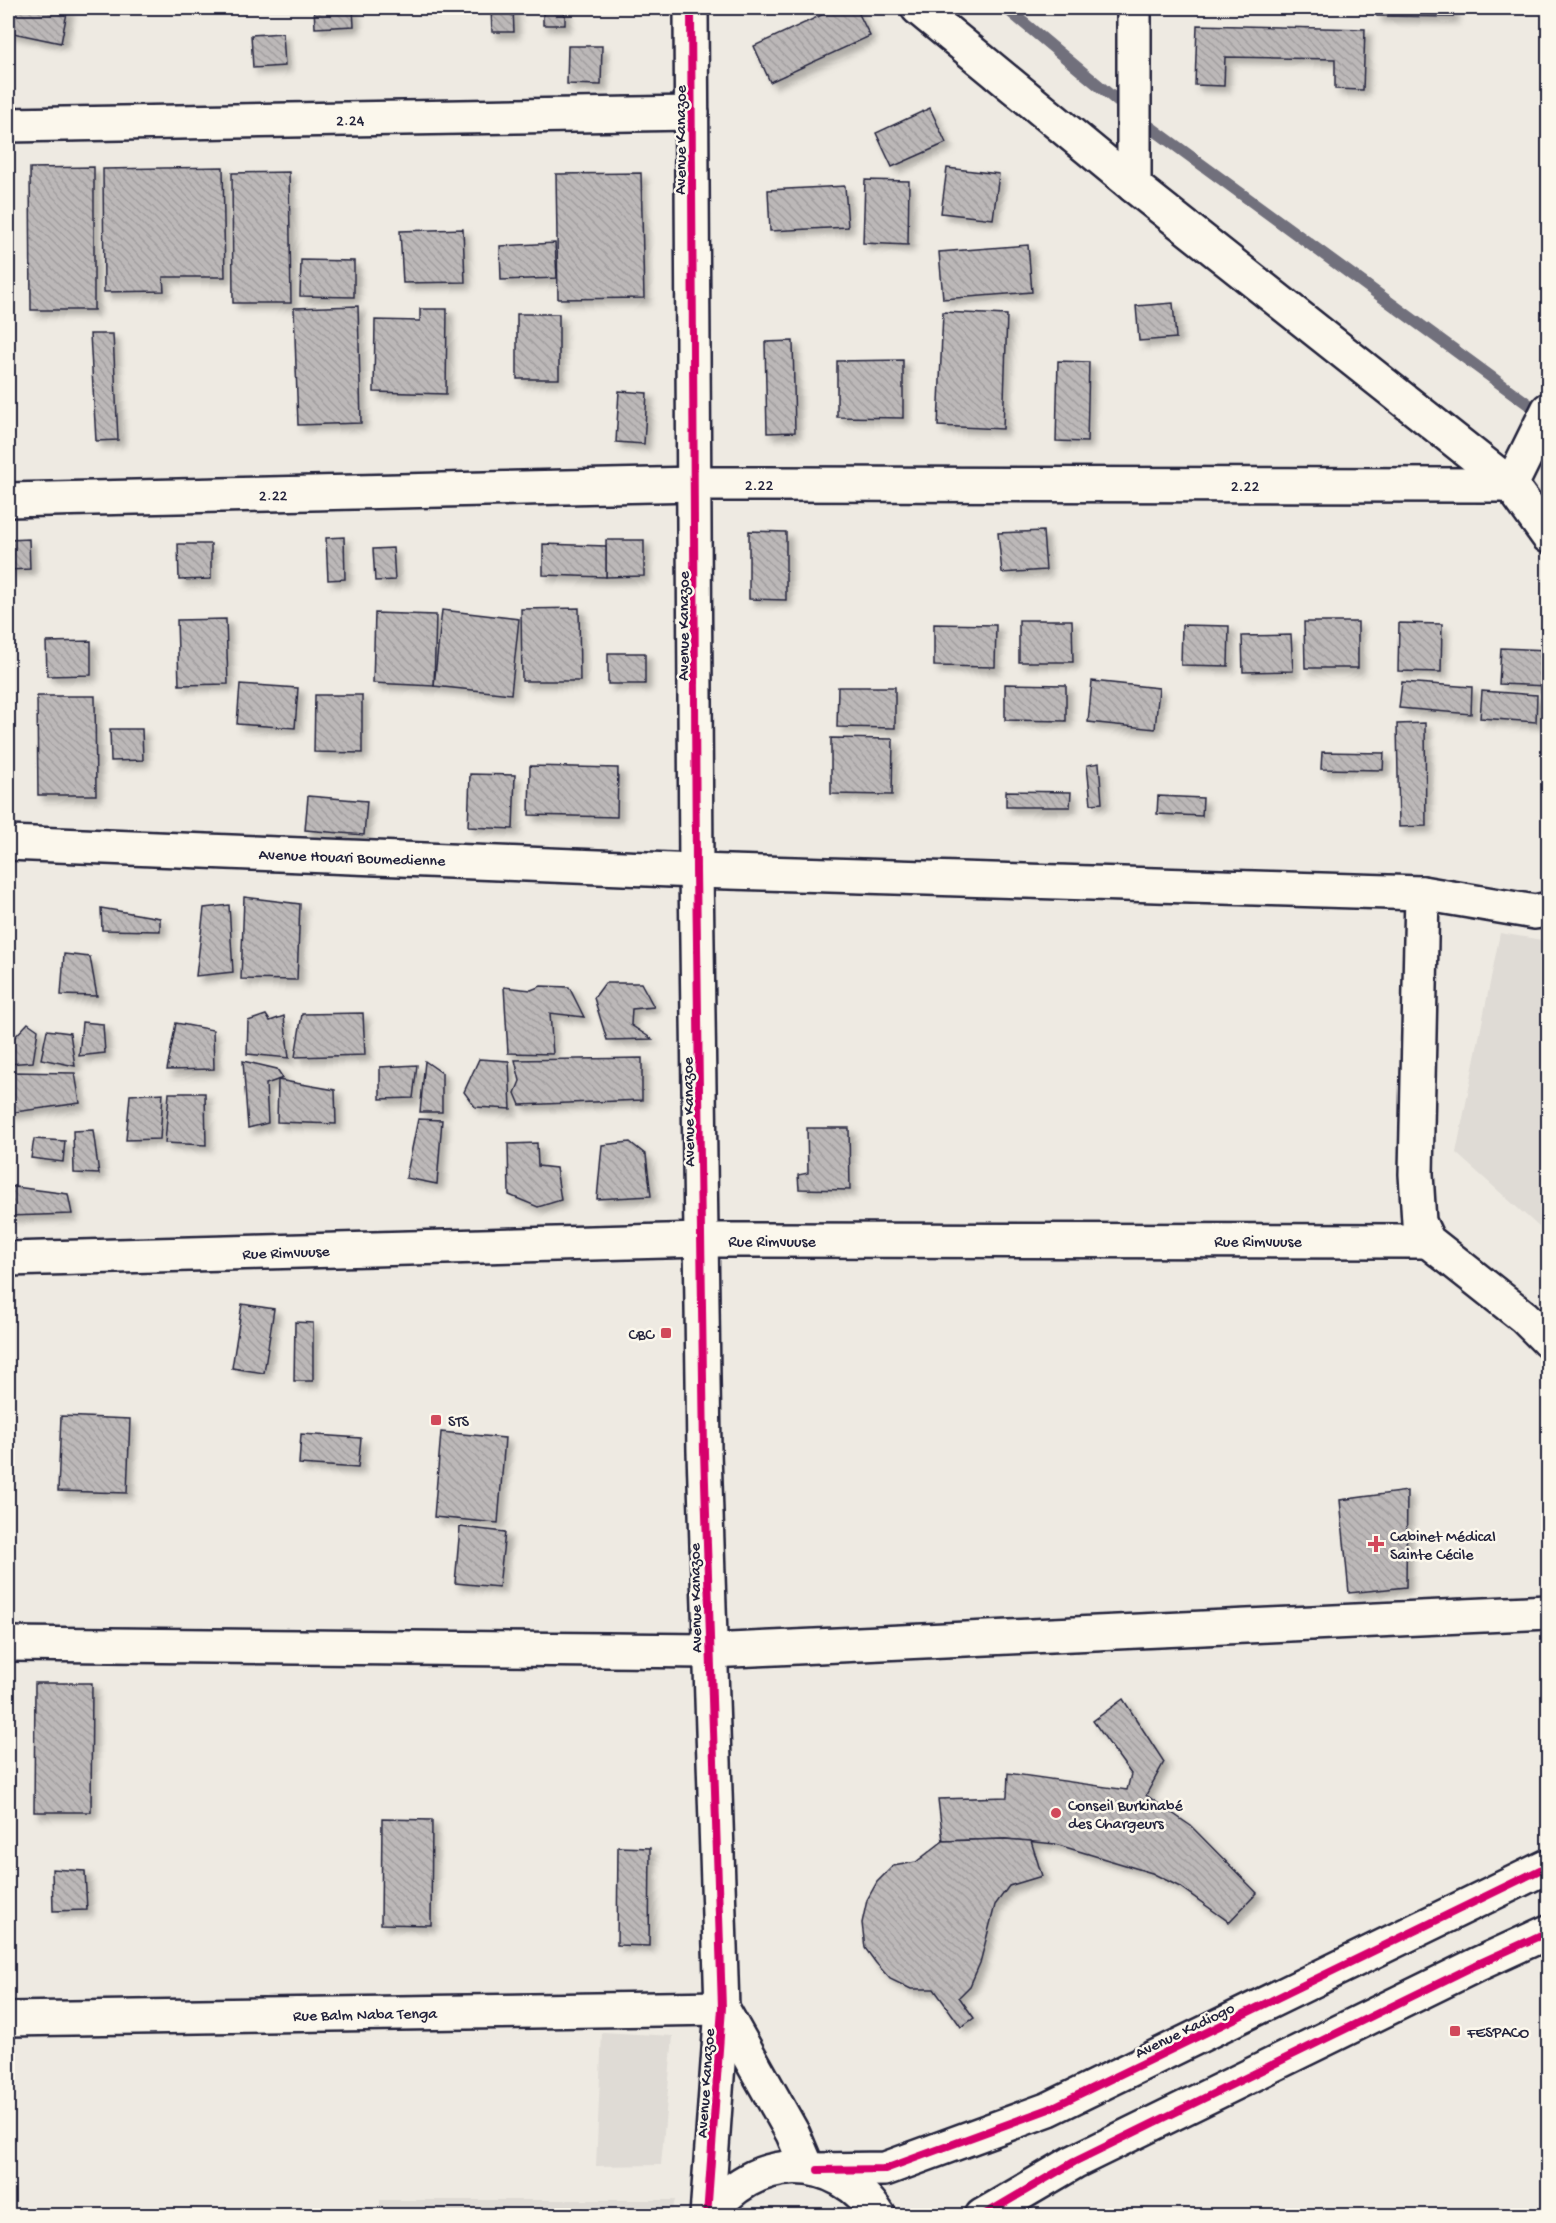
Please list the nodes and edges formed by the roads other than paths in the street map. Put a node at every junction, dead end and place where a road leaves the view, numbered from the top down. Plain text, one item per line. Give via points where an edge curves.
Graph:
1 (691, 8) edge
2 (918, 8) edge
3 (1134, 8) edge
4 (692, 113) junction
5 (8, 125) edge
6 (1134, 186) junction
7 (1548, 410) edge
8 (695, 484) junction
9 (1511, 485) junction
10 (8, 500) edge
11 (1548, 536) edge
12 (8, 843) edge
13 (696, 871) junction
14 (1422, 893) junction
15 (1548, 909) edge
16 (702, 1240) junction
17 (1428, 1241) junction
18 (8, 1259) edge
19 (1548, 1341) edge
20 (1548, 1612) edge
21 (8, 1644) edge
22 (709, 1651) junction
23 (1548, 1866) edge
24 (1548, 1932) edge
25 (722, 2008) junction
26 (8, 2019) edge
27 (812, 2169) junction
28 (708, 2216) edge
29 (879, 2216) edge
30 (982, 2216) edge

1 - 4 main road, Avenue Kanazoe
2 - 6 main road
3 - 6 main road
4 - 5 main road, 2.24
4 - 8 main road, Avenue Kanazoe
6 - 9 main road
7 - 9 main road
8 - 9 main road, 2.22
8 - 10 main road, 2.22
8 - 13 main road, Avenue Kanazoe
9 - 11 main road
12 - 13 main road, Avenue Houari Boumedienne
13 - 14 main road, Avenue Houari Boumedienne
13 - 16 main road, Avenue Kanazoe
14 - 15 main road, Avenue Houari Boumedienne via 1535,912
14 - 17 main road via 1416,1174 1419,1221
16 - 17 main road, Rue Rimvuuse
16 - 18 main road, Rue Rimvuuse
16 - 22 main road, Avenue Kanazoe
17 - 19 main road via 1533,1324
20 - 22 main road
21 - 22 main road
22 - 25 main road, Avenue Kanazoe
23 - 27 main road, Avenue Kadiogo via 1049,2109 885,2169
24 - 30 main road via 1074,2162
25 - 26 main road, Rue Balm Naba Tenga
25 - 27 main road
25 - 28 main road, Avenue Kanazoe
27 - 28 main road, Avenue Kadiogo via 774,2169 753,2176 734,2187
27 - 29 main road via 852,2185

